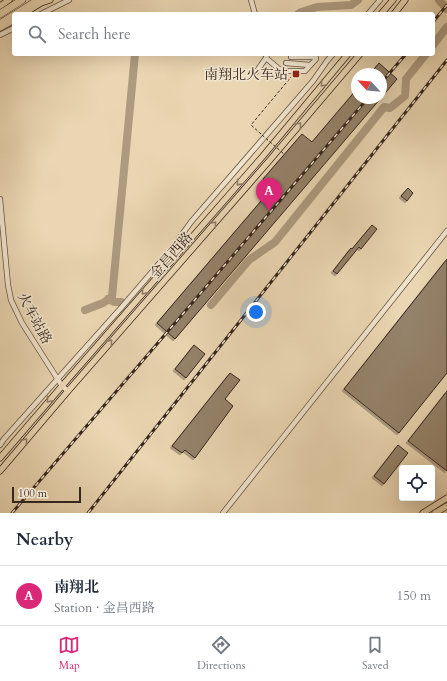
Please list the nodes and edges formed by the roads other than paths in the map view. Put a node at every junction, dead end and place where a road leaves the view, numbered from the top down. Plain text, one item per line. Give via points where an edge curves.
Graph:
1 (9, 0) edge
2 (22, 0) edge
3 (50, 0) edge
4 (69, 0) edge
5 (251, 0) edge
6 (380, 0) edge
7 (393, 0) edge
8 (405, 0) edge
9 (42, 1) edge
10 (0, 6) edge
11 (19, 12) edge
12 (26, 12) edge
13 (45, 12) edge
14 (254, 12) edge
15 (370, 12) edge
16 (383, 12) edge
17 (396, 12) edge
18 (0, 14) edge
19 (12, 16) edge
20 (12, 21) edge
21 (0, 24) edge
22 (0, 28) edge
23 (12, 29) edge
24 (0, 35) edge
25 (267, 56) edge
26 (292, 56) edge
27 (315, 56) edge
28 (331, 56) edge
29 (346, 56) edge
30 (358, 56) edge
31 (286, 63) junction
32 (310, 65) junction
33 (279, 69) junction
34 (256, 72) dead end
35 (0, 200) edge
36 (447, 231) edge
37 (57, 379) junction
38 (62, 386) junction
39 (68, 391) junction
40 (0, 445) edge
41 (0, 458) edge
42 (0, 471) edge
43 (447, 498) edge
44 (447, 506) edge
45 (223, 513) edge
46 (423, 513) edge
47 (435, 513) edge

1 - 10 main road
2 - 18 highway
3 - 9 main road
4 - 13 street
5 - 14 street
6 - 15 street
7 - 16 main road
8 - 17 main road
9 - 11 highway
9 - 12 main road
19 - 21 highway
20 - 22 main road
23 - 24 street
25 - 33 street
25 - 34 street
26 - 31 street
27 - 32 street via 316,59
28 - 37 street via 313,81 191,222 170,251
29 -> 38 main road, 金昌西路 via 263,156
39 -> 30 main road, 金昌西路
31 - 32 street
31 - 33 street
32 - 33 street via 305,71
35 - 37 street, 火车站路 via 11,300
36 - 45 street
37 - 38 street, 火车站路
37 - 40 street
38 - 39 street, 火车站路
38 -> 41 main road, 金昌西路
42 -> 39 main road, 金昌西路
43 - 46 main road
44 - 47 main road

